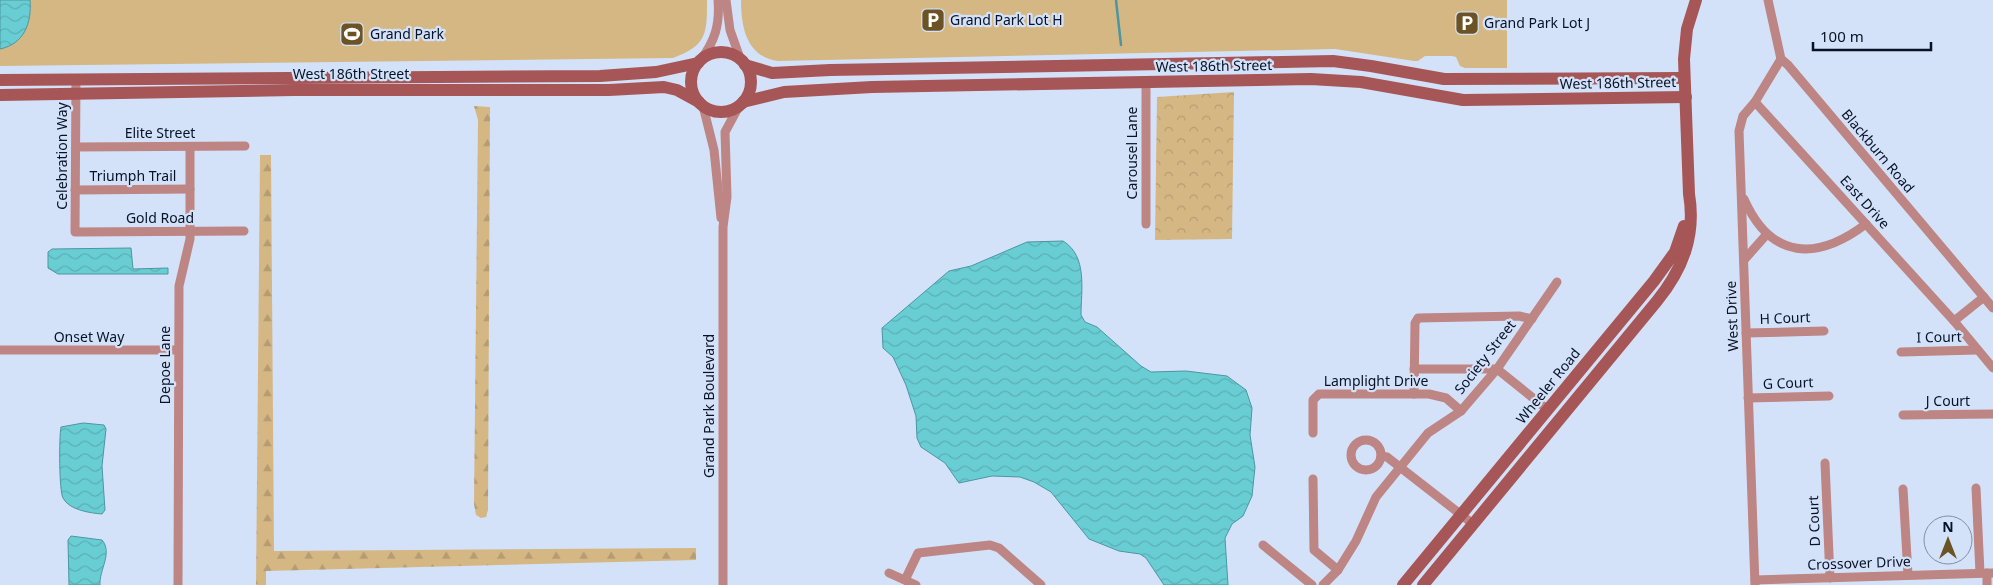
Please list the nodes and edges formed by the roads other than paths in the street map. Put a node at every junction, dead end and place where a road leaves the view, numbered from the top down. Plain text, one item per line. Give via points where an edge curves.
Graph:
1 (718, 0) edge
2 (726, 0) edge
3 (1696, 0) edge
4 (1768, 0) edge
5 (1781, 59) junction
6 (699, 62) junction
7 (1236, 62) junction
8 (743, 63) junction
9 (1684, 73) junction
10 (76, 79) junction
11 (0, 80) edge
12 (1238, 80) junction
13 (1146, 82) junction
14 (76, 94) junction
15 (0, 95) edge
16 (1686, 97) junction
17 (1754, 102) junction
18 (701, 104) junction
19 (741, 104) junction
20 (245, 146) dead end
21 (76, 147) junction
22 (190, 147) junction
23 (190, 189) junction
24 (75, 190) junction
25 (1689, 194) junction
26 (1742, 194) junction
27 (1146, 224) dead end
28 (1866, 224) junction
29 (723, 227) junction
30 (75, 232) joint
31 (190, 232) junction
32 (244, 232) dead end
33 (1767, 234) junction
34 (1744, 260) junction
35 (1557, 282) dead end
36 (1984, 297) junction
37 (1993, 308) edge
38 (1532, 318) junction
39 (1954, 321) junction
40 (1824, 331) dead end
41 (1746, 333) junction
42 (0, 350) edge
43 (178, 350) junction
44 (1977, 350) junction
45 (1902, 352) dead end
46 (1993, 368) edge
47 (1414, 369) junction
48 (1497, 369) junction
49 (1414, 394) junction
50 (1829, 396) dead end
51 (1748, 398) junction
52 (1548, 410) junction
53 (1461, 411) junction
54 (1993, 414) edge
55 (1903, 415) dead end
56 (1313, 433) dead end
57 (1381, 456) dead end
58 (1825, 463) dead end
59 (1400, 468) junction
60 (1313, 479) dead end
61 (1976, 488) dead end
62 (1903, 489) dead end
63 (1462, 515) junction
64 (1474, 524) junction
65 (1262, 545) dead end
66 (1338, 570) junction
67 (889, 573) dead end
68 (1986, 573) edge
69 (1908, 575) junction
70 (1830, 578) junction
71 (905, 580) junction
72 (1869, 581) edge
73 (1755, 582) edge
74 (178, 585) edge
75 (723, 585) edge
76 (916, 585) edge
77 (1041, 585) edge
78 (1312, 585) edge
79 (1323, 585) edge
80 (1404, 585) edge
81 (1423, 585) edge
82 (1987, 585) edge

1 - 6 street via 719,23 715,38
2 - 8 street via 730,30
3 - 9 street, Wheeler Road via 1687,29
4 - 5 street
5 - 17 street, West Drive
5 - 36 street, Blackburn Road
6 - 8 street via 721,53 732,55
6 - 10 street, West 186th Street via 656,72 600,76
6 - 18 street via 691,81 693,92
7 - 8 street, West 186th Street via 772,73
7 - 9 street, West 186th Street via 1351,63 1454,80
7 - 12 street
8 - 19 street via 750,75 750,87
9 - 16 street, Wheeler Road
10 - 11 street, West 186th Street
10 - 14 street, Celebration Way
12 - 13 street, West 186th Street
12 - 16 street, West 186th Street via 1341,80 1462,100
13 - 19 street, West 186th Street via 818,90 784,92
13 - 27 street, Carousel Lane
14 - 15 street, West 186th Street
14 - 18 street, West 186th Street via 664,87 677,90
14 - 21 street, Celebration Way
16 - 25 street, Wheeler Road
17 - 26 street, West Drive via 1740,122
17 - 28 street, East Drive
18 - 19 street via 718,112 729,111
18 - 29 street, Grand Park Boulevard via 714,150
19 - 29 street, Grand Park Boulevard via 725,132 727,197
20 - 22 street, Elite Street
21 - 22 street, Elite Street
21 - 24 street, Celebration Way
22 - 23 street, Depoe Lane
23 - 24 street, Triumph Trail
23 - 31 street, Depoe Lane
24 - 30 street, Celebration Way
25 - 52 street, Wheeler Road via 1682,237 1666,266
25 - 64 street, Wheeler Road via 1692,210 1690,236 1684,261 1673,282
26 - 33 street via 1752,216
26 - 34 street, West Drive
28 - 33 street via 1834,244 1810,250 1790,247
28 - 39 street, East Drive
29 - 75 street, Grand Park Boulevard
30 - 31 street, Gold Road
31 - 32 street, Gold Road
31 - 43 street, Depoe Lane via 179,279
33 - 34 street
34 - 41 street, West Drive
35 - 38 street, Society Street
36 - 37 street, Blackburn Road
36 - 39 street
38 - 47 street via 1416,320
38 - 48 street, Society Street
39 - 44 street, East Drive
40 - 41 street, H Court
41 - 51 street, West Drive
42 - 43 street, Onset Way
43 - 74 street, Depoe Lane
44 - 45 street, I Court
44 - 46 street, East Drive
47 - 48 street
47 - 49 street
48 - 52 street
48 - 53 street, Society Street
49 - 53 street, Lamplight Drive via 1442,396
49 - 56 street, Lamplight Drive via 1316,395 1313,400
50 - 51 street, G Court
51 - 73 street, West Drive
52 - 63 street, Wheeler Road
53 - 59 street, Society Street via 1428,433
54 - 55 street, J Court
57 - 59 street
58 - 70 street, D Court
59 - 63 street
59 - 66 street, Society Street via 1376,497 1356,541
60 - 66 street via 1314,550
61 - 68 street
62 - 69 street
63 - 64 street
63 - 80 street, Wheeler Road
64 - 81 street, Wheeler Road
65 - 78 street
66 - 79 street, Society Street
67 - 71 street
68 - 69 street, Crossover Drive
68 - 82 street
69 - 72 street, Crossover Drive
70 - 72 street, Crossover Drive
70 - 73 street, Crossover Drive
71 - 76 street
71 - 77 street via 918,553 990,545 999,548

